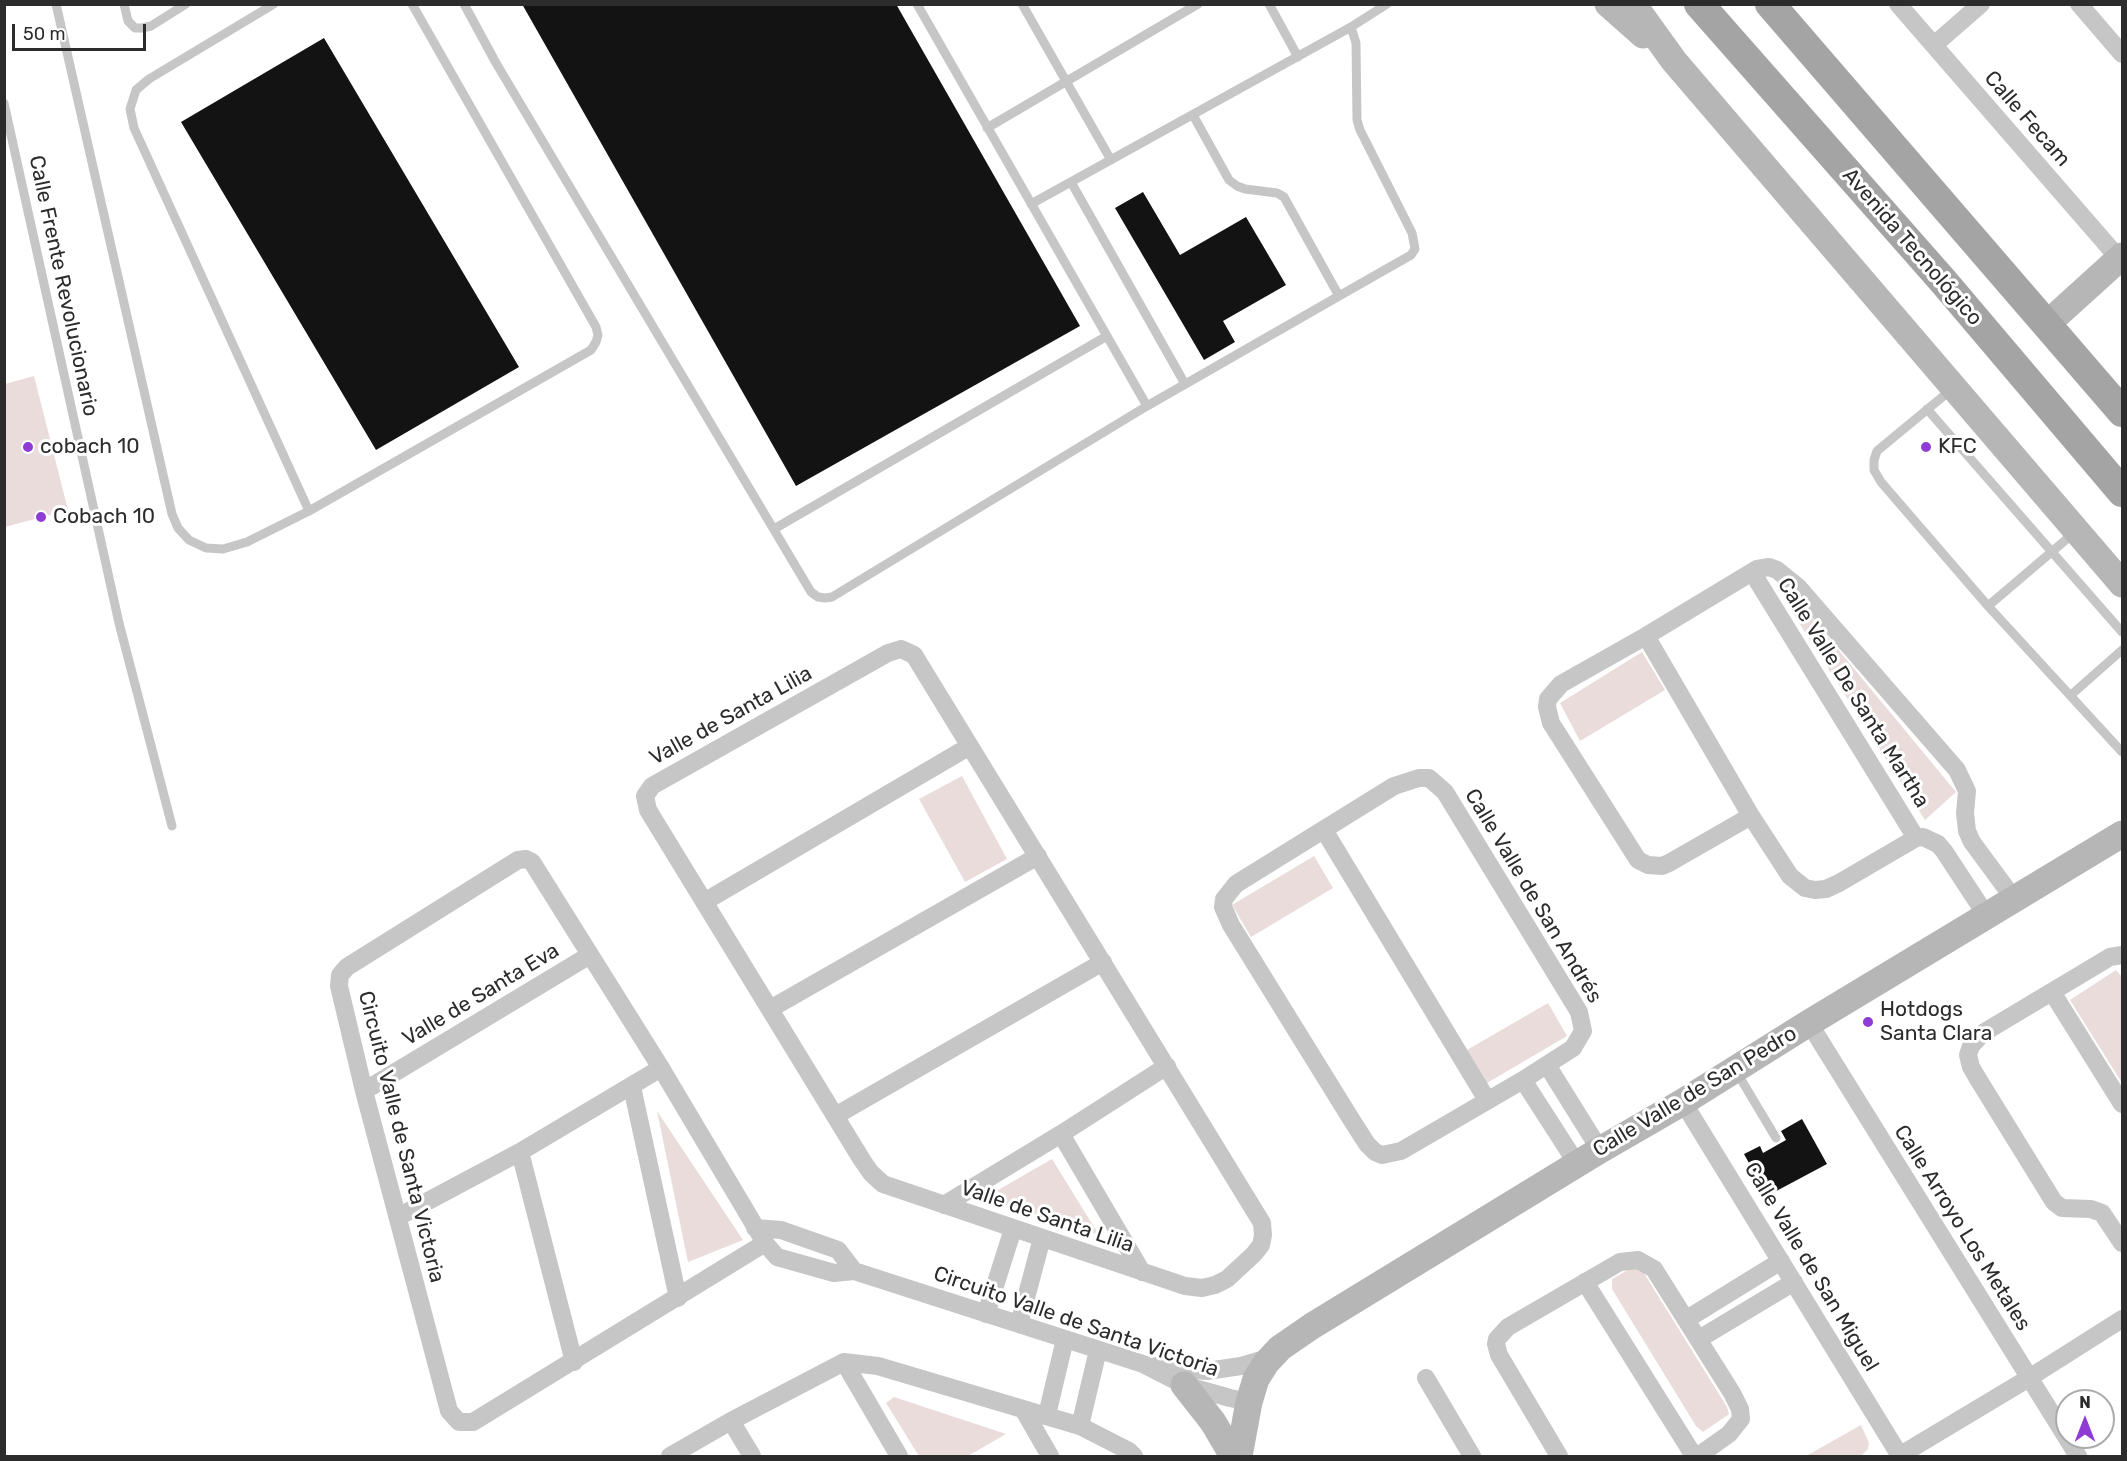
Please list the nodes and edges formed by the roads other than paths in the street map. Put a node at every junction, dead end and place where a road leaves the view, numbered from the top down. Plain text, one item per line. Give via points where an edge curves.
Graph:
1 (56, 4) edge
2 (124, 4) edge
3 (186, 4) edge
4 (274, 4) edge
5 (412, 4) edge
6 (464, 4) edge
7 (916, 4) edge
8 (1022, 4) edge
9 (1198, 4) edge
10 (1269, 4) edge
11 (1387, 4) edge
12 (1608, 4) edge
13 (1633, 4) edge
14 (1699, 4) edge
15 (1770, 4) edge
16 (1898, 4) edge
17 (1982, 4) edge
18 (2079, 4) edge
19 (1351, 27) junction
20 (1934, 45) junction
21 (2122, 54) edge
22 (1298, 57) junction
23 (1674, 61) junction
24 (1067, 83) junction
25 (4, 103) edge
26 (1193, 115) junction
27 (987, 128) junction
28 (1111, 160) junction
29 (1071, 182) junction
30 (1031, 204) junction
31 (2122, 259) edge
32 (1339, 296) junction
33 (2047, 324) junction
34 (1107, 336) junction
35 (1185, 384) junction
36 (1954, 387) junction
37 (1147, 406) junction
38 (1927, 408) junction
39 (2122, 412) edge
40 (2122, 492) edge
41 (309, 511) junction
42 (774, 529) junction
43 (2076, 530) junction
44 (2052, 552) junction
45 (1752, 572) junction
46 (2122, 584) edge
47 (1988, 606) junction
48 (2122, 632) edge
49 (1646, 636) junction
50 (2122, 650) edge
51 (2071, 695) junction
52 (970, 746) junction
53 (2122, 752) edge
54 (1751, 816) junction
55 (172, 826) dead end
56 (1324, 830) junction
57 (2122, 834) edge
58 (1916, 838) junction
59 (1038, 856) junction
60 (2014, 899) junction
61 (704, 902) junction
62 (1986, 915) junction
63 (590, 955) junction
64 (2122, 955) edge
65 (1103, 962) junction
66 (2052, 992) junction
67 (770, 1010) junction
68 (1809, 1023) junction
69 (1547, 1065) junction
70 (1167, 1066) junction
71 (661, 1068) junction
72 (1735, 1069) junction
73 (1523, 1080) junction
74 (632, 1087) junction
75 (364, 1092) junction
76 (1487, 1100) junction
77 (1683, 1102) junction
78 (2122, 1104) edge
79 (835, 1116) junction
80 (1061, 1134) junction
81 (1776, 1138) dead end
82 (1600, 1150) junction
83 (520, 1152) junction
84 (1577, 1164) junction
85 (944, 1205) junction
86 (398, 1217) junction
87 (1013, 1229) junction
88 (760, 1236) junction
89 (1042, 1239) junction
90 (2122, 1243) edge
91 (1781, 1261) junction
92 (854, 1271) junction
93 (1143, 1272) junction
94 (1585, 1282) junction
95 (1794, 1282) junction
96 (678, 1298) junction
97 (986, 1314) junction
98 (1687, 1319) junction
99 (2122, 1319) edge
100 (1019, 1324) junction
101 (1065, 1339) junction
102 (1699, 1340) junction
103 (1098, 1350) junction
104 (1272, 1357) junction
105 (574, 1362) junction
106 (844, 1362) junction
107 (1143, 1364) junction
108 (1426, 1378) dead end
109 (2029, 1378) junction
110 (1184, 1385) junction
111 (1249, 1402) junction
112 (1023, 1409) junction
113 (1047, 1415) junction
114 (731, 1421) junction
115 (1080, 1426) junction
116 (670, 1456) edge
117 (753, 1456) edge
118 (899, 1456) edge
119 (1050, 1456) edge
120 (1134, 1456) edge
121 (1233, 1456) edge
122 (1239, 1456) edge
123 (1472, 1456) edge
124 (1558, 1456) edge
125 (1696, 1456) edge
126 (1899, 1456) edge
127 (2078, 1456) edge

1 - 41 lane via 178,528 189,540 206,548 223,549
2 - 3 lane via 128,21 135,28 151,26
4 - 41 lane via 149,79 136,90 130,109 134,128
5 - 41 lane via 598,335 591,350
6 - 42 lane
7 - 27 lane
8 - 24 lane
9 - 24 lane
10 - 22 lane
11 - 19 lane
12 - 23 street
13 - 23 street
14 - 40 main road, Avenida Tecnológico via 1944,281
15 - 33 main road
16 - 20 street, Calle Fecam
17 - 20 street
18 - 21 street
19 - 22 lane
19 - 32 lane via 1356,43 1357,120 1412,233 1415,249
20 - 31 street, Calle Fecam
22 - 26 lane
23 - 36 street
24 - 27 lane
24 - 28 lane
25 - 55 lane, Calle Frente Revolucionario via 119,622
26 - 28 lane
26 - 32 lane via 1229,180 1245,189 1277,193 1284,198
27 - 30 lane
28 - 29 lane
29 - 30 lane
29 - 35 lane
30 - 34 lane
31 - 33 street
32 - 35 lane
33 - 39 main road
34 - 37 lane
34 - 42 lane
35 - 37 lane
36 - 38 lane
36 - 43 street
37 - 42 lane via 832,597 818,597 811,591
38 - 44 lane
38 - 47 lane via 1877,451 1874,470
43 - 44 lane
43 - 46 street
44 - 47 lane
44 - 48 lane
45 - 49 street
45 - 58 street, Calle Valle De Santa Martha
45 - 60 street via 1769,567 1798,587 1956,770 1966,785 1965,824 1972,842
47 - 51 lane
49 - 54 street
49 - 54 street via 1561,684 1548,699 1551,723 1638,860 1648,865 1669,863
50 - 51 lane
51 - 53 lane
52 - 59 street, Valle de Santa Lilia
52 - 61 street
52 - 61 street, Valle de Santa Lilia via 914,655 901,649 652,786 645,796 648,810
54 - 58 street via 1790,876 1815,891 1839,883
56 - 69 street, Calle Valle de San Andrés via 1408,780 1429,778 1438,784 1579,1012 1583,1031 1579,1039
56 - 76 street
56 - 76 street, Calle Valle de San Andrés via 1236,884 1224,899 1223,907 1231,925 1375,1152 1382,1155 1401,1151
57 - 60 street, Calle Valle de San Pedro
58 - 62 street via 1938,844
59 - 65 street, Valle de Santa Lilia
59 - 67 street
60 - 62 street, Calle Valle de San Pedro
61 - 67 street, Valle de Santa Lilia
62 - 68 street, Calle Valle de San Pedro
63 - 71 street, Circuito Valle de Santa Victoria
63 - 75 street, Valle de Santa Eva
63 - 75 street, Circuito Valle de Santa Victoria via 532,862 518,860 340,975 339,986
64 - 66 street via 2110,957
65 - 70 street, Valle de Santa Lilia
65 - 79 street
66 - 78 street
66 - 90 street via 1983,1033 1968,1055 1978,1079 2054,1202 2062,1208 2102,1212
67 - 79 street, Valle de Santa Lilia
68 - 72 street, Calle Valle de San Pedro
68 - 109 street, Calle Arroyo Los Metales
69 - 73 street, Calle Valle de San Andrés
69 - 82 street
70 - 80 street
70 - 93 street, Valle de Santa Lilia via 1254,1207 1262,1222 1263,1235 1254,1254 1215,1285 1185,1286
71 - 74 street
71 - 88 street, Circuito Valle de Santa Victoria
72 - 77 street, Calle Valle de San Pedro
72 - 81 lane
73 - 76 street, Calle Valle de San Andrés
73 - 84 street
74 - 83 street
74 - 96 street
75 - 86 street, Circuito Valle de Santa Victoria
77 - 82 street, Calle Valle de San Pedro
77 - 91 street, Calle Valle de San Miguel
79 - 85 street, Valle de Santa Lilia via 871,1173 883,1184
80 - 85 street
80 - 93 street
82 - 84 street, Calle Valle de San Pedro
83 - 86 street
83 - 105 street
84 - 104 street, Calle Valle de San Pedro via 1312,1326
85 - 87 street, Valle de Santa Lilia
86 - 105 street, Circuito Valle de Santa Victoria via 449,1411 459,1422 473,1422
87 - 89 street, Valle de Santa Lilia
87 - 97 street
88 - 92 street, Circuito Valle de Santa Victoria via 777,1257 834,1273
88 - 92 street via 781,1230 838,1250
88 - 96 street, Circuito Valle de Santa Victoria
89 - 93 street, Valle de Santa Lilia
89 - 100 street
91 - 95 street, Calle Valle de San Miguel
91 - 98 street
92 - 97 street, Circuito Valle de Santa Victoria
94 - 98 street via 1620,1262 1638,1260 1654,1269
94 - 124 street via 1508,1327 1496,1344
94 - 125 street
95 - 102 street
95 - 126 street, Calle Valle de San Miguel
96 - 105 street, Circuito Valle de Santa Victoria
97 - 100 street, Circuito Valle de Santa Victoria
98 - 102 street
99 - 109 street
100 - 101 street, Circuito Valle de Santa Victoria
101 - 103 street, Circuito Valle de Santa Victoria
101 - 113 street
102 - 125 street via 1737,1401 1741,1419 1729,1434
103 - 107 street, Circuito Valle de Santa Victoria
103 - 115 street
104 - 107 street, Calle Valle de San Pedro via 1207,1371
104 - 111 street, Calle Valle de San Pedro via 1256,1379
106 - 112 street via 878,1366
106 - 114 street
106 - 118 street
107 - 110 street, Circuito Valle de Santa Victoria
108 - 123 street
109 - 126 street
109 - 127 street, Calle Arroyo Los Metales
110 - 111 street, Circuito Valle de Santa Victoria
110 - 121 street
111 - 122 street, Calle Valle de San Pedro
112 - 113 street
112 - 119 street
113 - 115 street
114 - 116 street
114 - 117 street
115 - 120 street

